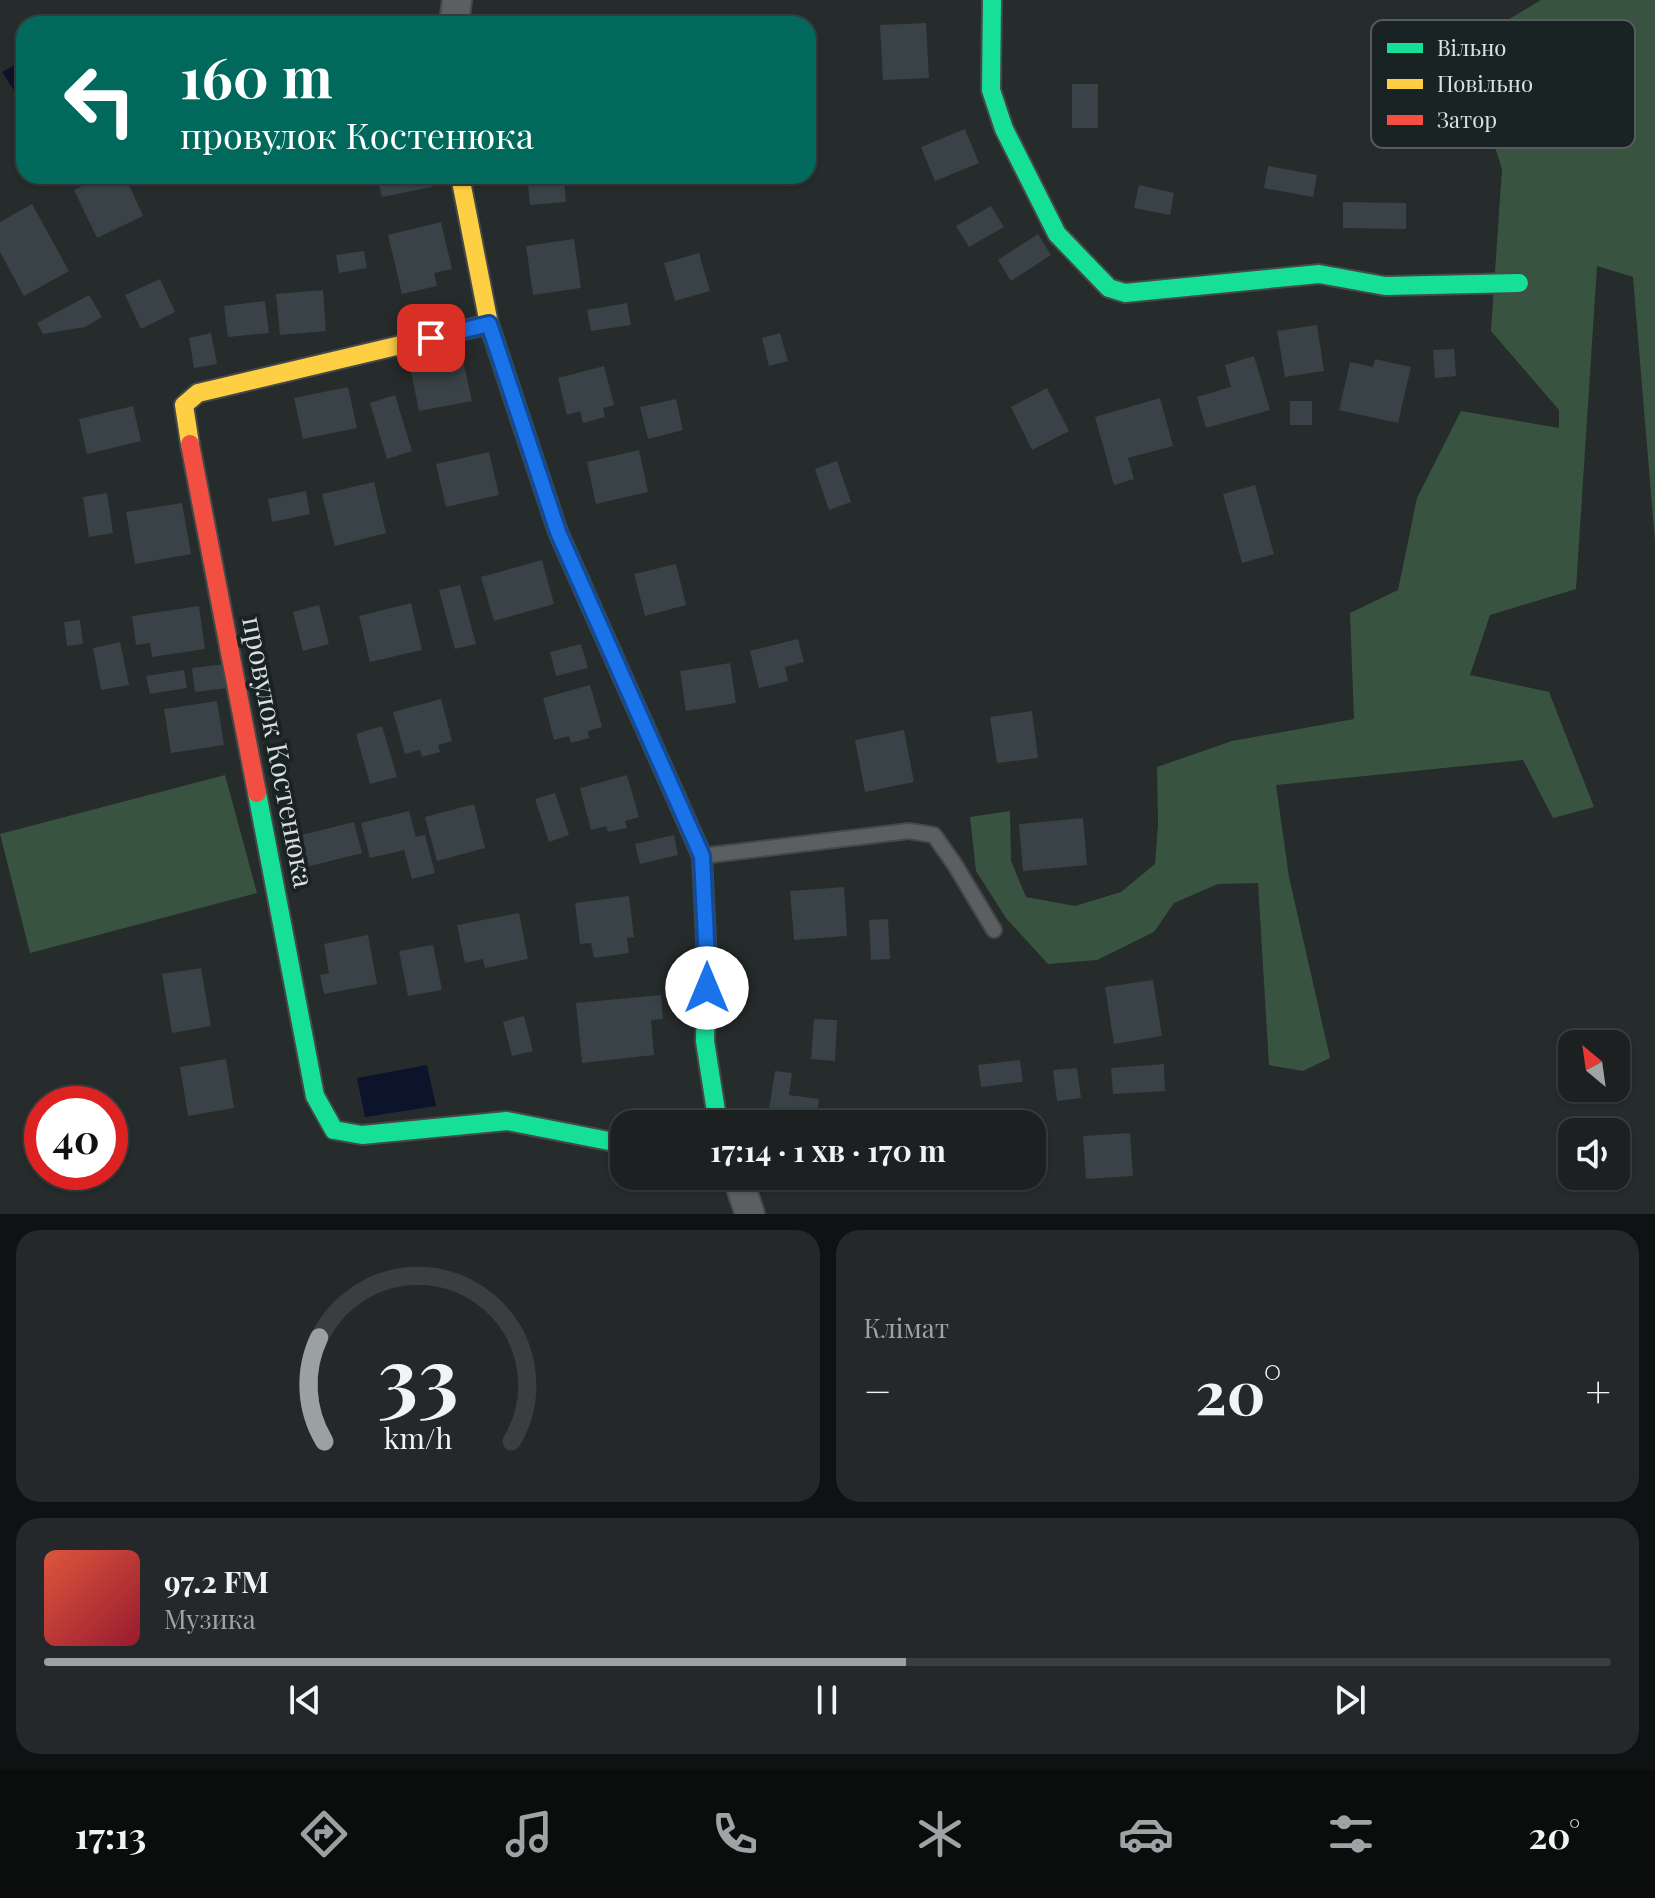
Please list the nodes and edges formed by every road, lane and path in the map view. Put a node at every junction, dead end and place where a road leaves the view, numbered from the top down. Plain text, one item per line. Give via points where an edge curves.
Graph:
1 (992, 0) edge
2 (462, 184) edge
3 (1519, 283) dead end
4 (489, 324) junction
5 (702, 856) junction
6 (994, 930) dead end
7 (716, 1110) edge
8 (610, 1141) edge
9 (742, 1190) edge
10 (750, 1214) edge

1 - 3 street via 991,90 1004,129 1057,234 1109,288 1125,293 1319,274 1385,286
2 - 4 street
4 - 5 street via 558,532
4 - 8 street, провулок Костенюка via 198,393 184,405 188,436 315,1096 334,1130 362,1135 507,1121
5 - 6 lane via 909,831 934,835
5 - 7 street via 705,1041
9 - 10 street

